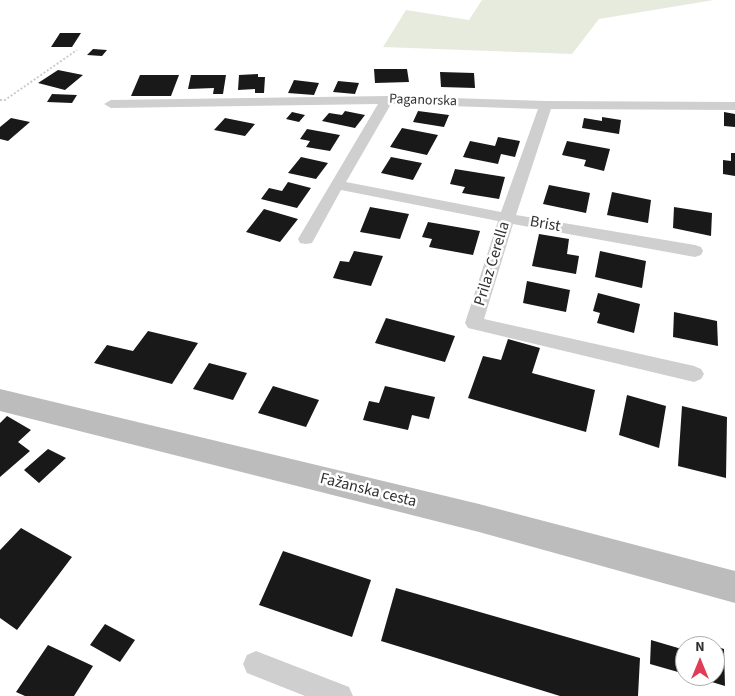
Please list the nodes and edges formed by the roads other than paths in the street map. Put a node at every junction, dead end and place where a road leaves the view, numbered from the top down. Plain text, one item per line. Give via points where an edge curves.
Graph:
1 (387, 100) junction
2 (110, 104) dead end
3 (546, 105) junction
4 (735, 106) edge
5 (337, 185) junction
6 (507, 218) junction
7 (306, 239) dead end
8 (695, 251) dead end
9 (694, 374) dead end
10 (0, 400) edge
11 (735, 587) edge
12 (256, 664) dead end
13 (341, 696) edge

1 - 2 street, Paganorska
1 - 3 street, Paganorska
1 - 5 street
3 - 4 street, Paganorska
3 - 6 street, Prilaz Cerella
5 - 6 street, Brist
5 - 7 street
6 - 8 street, Brist
6 - 9 street, Prilaz Cerella via 474,323
10 - 11 main road, Fažanska cesta via 480,518
12 - 13 street

